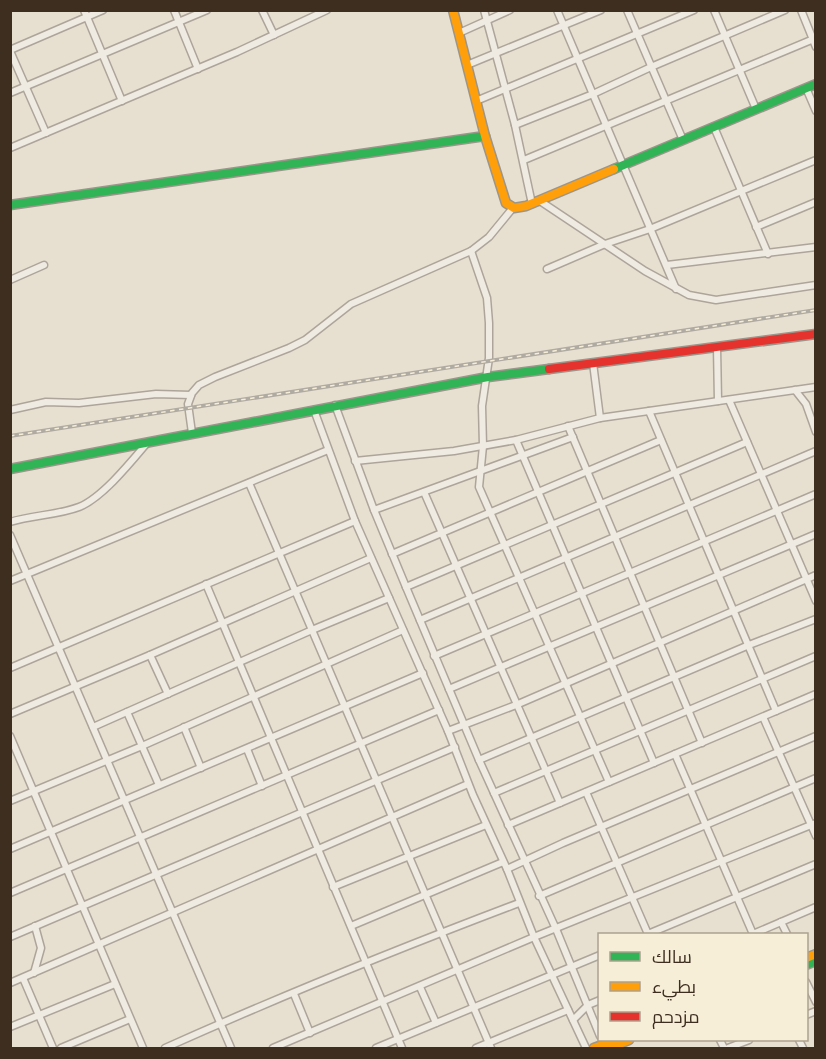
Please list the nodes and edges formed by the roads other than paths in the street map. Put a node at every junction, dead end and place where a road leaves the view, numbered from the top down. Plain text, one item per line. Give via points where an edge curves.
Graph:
1 (103, 10) edge
2 (174, 10) edge
3 (207, 10) edge
4 (262, 10) edge
5 (327, 10) edge
6 (453, 10) edge
7 (484, 10) edge
8 (510, 10) edge
9 (557, 10) edge
10 (601, 10) edge
11 (627, 10) edge
12 (694, 10) edge
13 (714, 10) edge
14 (785, 10) edge
15 (801, 10) edge
16 (85, 14) edge
17 (487, 20) junction
18 (179, 22) junction
19 (564, 26) junction
20 (459, 33) junction
21 (638, 34) junction
22 (274, 35) junction
23 (725, 36) junction
24 (814, 38) edge
25 (816, 47) edge
26 (10, 50) edge
27 (102, 53) junction
28 (495, 54) junction
29 (578, 60) junction
30 (467, 65) junction
31 (651, 67) junction
32 (198, 69) junction
33 (738, 69) junction
34 (816, 84) edge
35 (26, 87) junction
36 (806, 88) junction
37 (506, 90) junction
38 (10, 93) edge
39 (593, 94) junction
40 (666, 100) junction
41 (122, 101) junction
42 (476, 101) junction
43 (756, 109) junction
44 (816, 111) edge
45 (515, 125) junction
46 (607, 126) junction
47 (714, 127) junction
48 (46, 133) junction
49 (485, 136) junction
50 (683, 140) junction
51 (10, 148) edge
52 (524, 160) junction
53 (816, 160) edge
54 (624, 165) junction
55 (741, 191) junction
56 (816, 202) edge
57 (536, 203) junction
58 (10, 204) edge
59 (512, 208) junction
60 (756, 227) junction
61 (650, 229) junction
62 (605, 244) junction
63 (816, 247) edge
64 (471, 250) junction
65 (768, 254) junction
66 (44, 265) dead end
67 (667, 265) junction
68 (547, 269) dead end
69 (10, 280) edge
70 (816, 285) edge
71 (676, 289) junction
72 (816, 334) edge
73 (717, 347) junction
74 (593, 363) junction
75 (488, 377) junction
76 (816, 387) edge
77 (795, 390) junction
78 (191, 395) junction
79 (729, 400) junction
80 (718, 401) junction
81 (335, 405) junction
82 (10, 410) edge
83 (314, 410) junction
84 (649, 411) junction
85 (600, 418) junction
86 (568, 426) junction
87 (816, 432) edge
88 (192, 433) junction
89 (573, 438) junction
90 (516, 440) junction
91 (661, 440) junction
92 (747, 442) junction
93 (147, 443) junction
94 (483, 446) junction
95 (328, 450) junction
96 (816, 451) edge
97 (523, 456) junction
98 (355, 461) junction
99 (10, 469) edge
100 (480, 471) junction
101 (587, 471) junction
102 (675, 472) junction
103 (761, 475) junction
104 (249, 483) junction
105 (424, 492) junction
106 (538, 492) junction
107 (816, 494) edge
108 (601, 504) junction
109 (689, 505) junction
110 (374, 510) junction
111 (776, 510) junction
112 (490, 512) junction
113 (355, 521) junction
114 (10, 522) edge
115 (552, 525) junction
116 (442, 532) junction
117 (816, 534) edge
118 (10, 535) edge
119 (615, 536) junction
120 (704, 541) junction
121 (791, 544) junction
122 (505, 545) junction
123 (279, 552) junction
124 (392, 554) junction
125 (371, 558) junction
126 (566, 558) junction
127 (457, 567) junction
128 (630, 573) junction
129 (27, 574) junction
130 (719, 575) junction
131 (816, 575) edge
132 (519, 577) junction
133 (807, 579) junction
134 (10, 581) edge
135 (206, 584) junction
136 (406, 587) junction
137 (295, 590) junction
138 (581, 594) junction
139 (389, 598) junction
140 (470, 599) junction
141 (816, 601) edge
142 (644, 607) junction
143 (735, 611) junction
144 (533, 613) junction
145 (816, 619) edge
146 (420, 620) junction
147 (223, 624) junction
148 (596, 627) junction
149 (312, 630) junction
150 (403, 630) junction
151 (485, 633) junction
152 (659, 643) junction
153 (749, 645) junction
154 (58, 648) junction
155 (548, 648) junction
156 (150, 655) junction
157 (435, 656) junction
158 (816, 656) edge
159 (239, 662) junction
160 (610, 663) junction
161 (327, 664) junction
162 (10, 668) edge
163 (500, 668) junction
164 (423, 673) junction
165 (674, 677) junction
166 (763, 678) junction
167 (564, 683) junction
168 (75, 686) junction
169 (449, 689) junction
170 (168, 694) junction
171 (816, 694) edge
172 (253, 696) junction
173 (625, 698) junction
174 (516, 705) junction
175 (344, 706) junction
176 (439, 710) junction
177 (688, 710) junction
178 (776, 711) junction
179 (127, 712) junction
180 (10, 714) edge
181 (579, 717) junction
182 (763, 717) junction
183 (464, 725) junction
184 (93, 727) junction
185 (183, 727) junction
186 (448, 731) junction
187 (639, 731) junction
188 (10, 736) edge
189 (816, 736) edge
190 (531, 737) junction
191 (271, 738) junction
192 (361, 743) junction
193 (702, 743) junction
194 (142, 746) junction
195 (454, 747) junction
196 (247, 749) junction
197 (594, 750) junction
198 (778, 751) junction
199 (675, 754) junction
200 (107, 760) junction
201 (478, 760) junction
202 (654, 763) junction
203 (201, 768) junction
204 (546, 770) junction
205 (286, 775) junction
206 (816, 778) edge
207 (376, 781) junction
208 (609, 783) junction
209 (468, 784) junction
210 (159, 785) junction
211 (262, 786) junction
212 (794, 787) junction
213 (690, 789) junction
214 (33, 791) junction
215 (586, 792) junction
216 (494, 793) junction
217 (124, 800) junction
218 (10, 801) edge
219 (560, 803) junction
220 (302, 812) junction
221 (391, 818) junction
222 (706, 824) junction
223 (813, 824) edge
224 (486, 825) junction
225 (508, 825) junction
226 (601, 826) junction
227 (50, 832) junction
228 (816, 836) edge
229 (141, 838) junction
230 (10, 849) edge
231 (318, 850) junction
232 (408, 857) junction
233 (523, 860) junction
234 (503, 862) junction
235 (722, 862) junction
236 (616, 863) junction
237 (816, 864) edge
238 (507, 869) junction
239 (67, 870) junction
240 (157, 874) junction
241 (333, 887) junction
242 (10, 893) edge
243 (425, 894) junction
244 (540, 896) junction
245 (737, 897) junction
246 (633, 899) junction
247 (519, 903) junction
248 (83, 906) junction
249 (816, 907) edge
250 (173, 913) junction
251 (781, 922) junction
252 (35, 926) junction
253 (351, 926) junction
254 (556, 929) junction
255 (440, 933) junction
256 (648, 933) edge
257 (650, 933) edge
258 (753, 933) edge
259 (755, 933) edge
260 (786, 933) edge
261 (10, 937) edge
262 (534, 937) junction
263 (99, 945) junction
264 (598, 956) edge
265 (367, 964) junction
266 (571, 967) junction
267 (457, 972) junction
268 (34, 973) junction
269 (552, 974) junction
270 (23, 978) junction
271 (10, 983) edge
272 (115, 984) junction
273 (808, 984) edge
274 (420, 987) junction
275 (294, 994) junction
276 (598, 1001) edge
277 (383, 1002) junction
278 (816, 1002) edge
279 (588, 1005) junction
280 (473, 1007) junction
281 (568, 1010) junction
282 (39, 1015) junction
283 (130, 1019) junction
284 (573, 1020) junction
285 (220, 1023) junction
286 (436, 1023) junction
287 (10, 1027) edge
288 (310, 1032) junction
289 (598, 1035) edge
290 (398, 1039) junction
291 (622, 1041) edge
292 (746, 1041) edge
293 (601, 1044) edge
294 (284, 1046) edge
295 (490, 1046) edge
296 (53, 1048) edge
297 (65, 1048) edge
298 (143, 1048) edge
299 (165, 1048) edge
300 (231, 1048) edge
301 (273, 1048) edge
302 (376, 1048) edge
303 (402, 1048) edge
304 (477, 1048) edge
305 (586, 1048) edge
306 (729, 1048) edge

1 - 16 street
2 - 18 street
3 - 18 street
4 - 22 street
5 - 22 street
6 - 20 street
7 - 17 street
8 - 17 street
9 - 19 street
10 - 19 street
11 - 21 street
12 - 21 street
13 - 23 street
14 - 23 street
15 - 24 street
16 - 26 street
16 - 27 street
17 - 20 street
17 - 28 street
18 - 27 street
18 - 32 street
19 - 28 street
19 - 29 street
20 - 30 street
21 - 29 street
21 - 31 street
22 - 32 street
23 - 31 street
23 - 33 street
24 - 25 street
24 - 33 street
26 - 35 street
27 - 35 street
27 - 41 street
28 - 30 street
28 - 37 street
29 - 37 street
29 - 39 street
30 - 42 street
31 - 39 street
31 - 40 street
32 - 41 street
33 - 40 street
33 - 43 street
34 - 36 street
35 - 38 street
35 - 48 street
36 - 43 street
36 - 44 street
37 - 42 street
37 - 45 street
39 - 45 street
39 - 46 street
40 - 46 street
40 - 50 street
41 - 48 street
42 - 49 street
43 - 47 street
45 - 52 street
46 - 52 street
46 - 54 street
47 - 50 street
47 - 55 street
48 - 51 street
49 - 58 street
49 - 59 street via 506,203
50 - 54 street
52 - 57 street
53 - 55 street
54 - 57 street
54 - 61 street
55 - 60 street
55 - 61 street
56 - 60 street
57 - 59 street
57 - 62 street
59 - 64 street via 483,244
60 - 65 street
61 - 62 street
61 - 67 street
62 - 68 street
62 - 71 street
63 - 65 street
64 - 75 street via 487,298
64 - 78 street via 351,304 301,342 215,376
65 - 67 street
66 - 69 street
67 - 71 street
70 - 71 street via 716,300
72 - 73 street
73 - 74 street
73 - 80 street
74 - 75 street
74 - 85 street
75 - 81 street
75 - 94 street via 482,406
76 - 77 street
77 - 79 street
77 - 87 street via 806,404
78 - 82 street via 156,394 80,404 46,402
78 - 88 street via 188,404
79 - 80 street
79 - 92 street
80 - 84 street
81 - 83 street
81 - 98 street
83 - 88 street
83 - 95 street
84 - 85 street
84 - 91 street
85 - 86 street
86 - 89 street
86 - 90 street
88 - 93 street
89 - 97 street
89 - 101 street
90 - 94 street
90 - 97 street
91 - 101 street
91 - 102 street
92 - 102 street
92 - 103 street
93 - 99 street
93 - 114 street via 91,501
94 - 98 street
94 - 100 street
95 - 104 street
95 - 113 street
96 - 103 street
97 - 100 street
97 - 106 street
98 - 110 street
100 - 105 street
100 - 112 street via 479,487
101 - 106 street
101 - 108 street
102 - 108 street
102 - 109 street
103 - 109 street
103 - 111 street
104 - 123 street
104 - 129 street
105 - 110 street
105 - 116 street
106 - 112 street
106 - 115 street
107 - 111 street
108 - 115 street
108 - 119 street
109 - 119 street
109 - 120 street
110 - 124 street
111 - 120 street
111 - 121 street
112 - 116 street
112 - 122 street
113 - 123 street
113 - 125 street
115 - 122 street
115 - 126 street
116 - 124 street
116 - 127 street
117 - 121 street
118 - 129 street
119 - 126 street
119 - 128 street
120 - 128 street
120 - 130 street
121 - 130 street
121 - 133 street
122 - 127 street
122 - 132 street
123 - 135 street
123 - 137 street
124 - 136 street
125 - 137 street
125 - 139 street
126 - 132 street
126 - 138 street
127 - 136 street
127 - 140 street
128 - 138 street
128 - 142 street
129 - 134 street
129 - 154 street
130 - 142 street
130 - 143 street
131 - 133 street
132 - 140 street
132 - 144 street
133 - 141 street
133 - 143 street
135 - 147 street
135 - 154 street
136 - 146 street
137 - 147 street
137 - 149 street
138 - 144 street
138 - 148 street
139 - 149 street
139 - 150 street
140 - 146 street
140 - 151 street
142 - 148 street
142 - 152 street
143 - 152 street
143 - 153 street
144 - 151 street
144 - 155 street
145 - 153 street
146 - 157 street
147 - 156 street
147 - 159 street
148 - 155 street
148 - 160 street
149 - 159 street
149 - 161 street
150 - 161 street
150 - 164 street
151 - 157 street
151 - 163 street
152 - 160 street
152 - 165 street
153 - 165 street
153 - 166 street
154 - 162 street
154 - 168 street
155 - 163 street
155 - 167 street
156 - 168 street
156 - 170 street
157 - 169 street
158 - 166 street
159 - 170 street
159 - 172 street
160 - 167 street
160 - 173 street
161 - 172 street
161 - 175 street
163 - 169 street
163 - 174 street
164 - 175 street
164 - 176 street
165 - 173 street
165 - 177 street
166 - 177 street
166 - 178 street
167 - 174 street
167 - 181 street
168 - 180 street
168 - 184 street
169 - 183 street
170 - 179 street
171 - 178 street
172 - 185 street
172 - 191 street
173 - 181 street
173 - 187 street
174 - 183 street
174 - 190 street
175 - 191 street
175 - 192 street
176 - 186 street
176 - 192 street
177 - 187 street
177 - 193 street
178 - 182 street
179 - 184 street
179 - 194 street
181 - 190 street
181 - 197 street
182 - 193 street
182 - 198 street
183 - 186 street
183 - 201 street
184 - 200 street
185 - 194 street
185 - 203 street
186 - 195 street
187 - 197 street
187 - 202 street
188 - 214 street
189 - 198 street
190 - 201 street
190 - 204 street
191 - 196 street
191 - 205 street
192 - 205 street
192 - 207 street
193 - 199 street
194 - 200 street
194 - 210 street
195 - 207 street
195 - 209 street
196 - 203 street
196 - 211 street
197 - 204 street
197 - 208 street
198 - 212 street
198 - 213 street
199 - 202 street
199 - 213 street
200 - 214 street
200 - 217 street
201 - 216 street
202 - 208 street
203 - 210 street
204 - 216 street
204 - 219 street
205 - 211 street
205 - 220 street
206 - 212 street
207 - 220 street
207 - 221 street
208 - 215 street
209 - 221 street
209 - 224 street
210 - 217 street
211 - 229 street
212 - 222 street
212 - 223 street
213 - 222 street
213 - 226 street
214 - 218 street
214 - 227 street
215 - 219 street
215 - 226 street
216 - 225 street
217 - 227 street
217 - 229 street
219 - 225 street
220 - 231 street
220 - 240 street
221 - 231 street
221 - 232 street
222 - 235 street
222 - 236 street
223 - 228 street
223 - 235 street
224 - 232 street
224 - 234 street
225 - 233 street
226 - 233 street
226 - 236 street
227 - 230 street
227 - 239 street
229 - 239 street
229 - 240 street
231 - 241 street
231 - 250 street
232 - 241 street
232 - 243 street
233 - 238 street
233 - 244 street
234 - 238 street
234 - 243 street
235 - 245 street
235 - 246 street
236 - 244 street
236 - 246 street
237 - 245 street
238 - 247 street
239 - 242 street
239 - 248 street
240 - 248 street
240 - 250 street
241 - 253 street
243 - 253 street
243 - 255 street
244 - 254 street
245 - 257 street
245 - 258 street
246 - 254 street
246 - 256 street
247 - 255 street
247 - 262 street
248 - 252 street
248 - 263 street
249 - 251 street
250 - 263 street
250 - 285 street
251 - 259 street
251 - 260 street
252 - 261 street
252 - 268 street via 41,948
253 - 265 street
254 - 262 street
254 - 266 street
255 - 265 street
255 - 267 street
262 - 267 street
262 - 269 street
263 - 268 street
263 - 272 street
264 - 266 street
265 - 275 street
265 - 277 street
266 - 269 street
266 - 279 street
267 - 274 street
267 - 280 street
268 - 270 street
269 - 280 street
269 - 281 street
270 - 271 street
270 - 282 street
272 - 282 street
272 - 283 street
273 - 278 street
274 - 277 street
274 - 286 street
275 - 285 street
275 - 288 street
276 - 279 street
277 - 288 street
277 - 290 street
279 - 284 street
279 - 289 street
280 - 286 street
280 - 295 street
281 - 284 street
281 - 295 street
282 - 287 street
282 - 296 street
283 - 297 street
283 - 298 street
284 - 305 street
285 - 299 street
285 - 300 street
286 - 290 street
288 - 294 street
290 - 302 street
290 - 303 street
291 - 293 street
292 - 306 street
294 - 301 street
295 - 304 street

